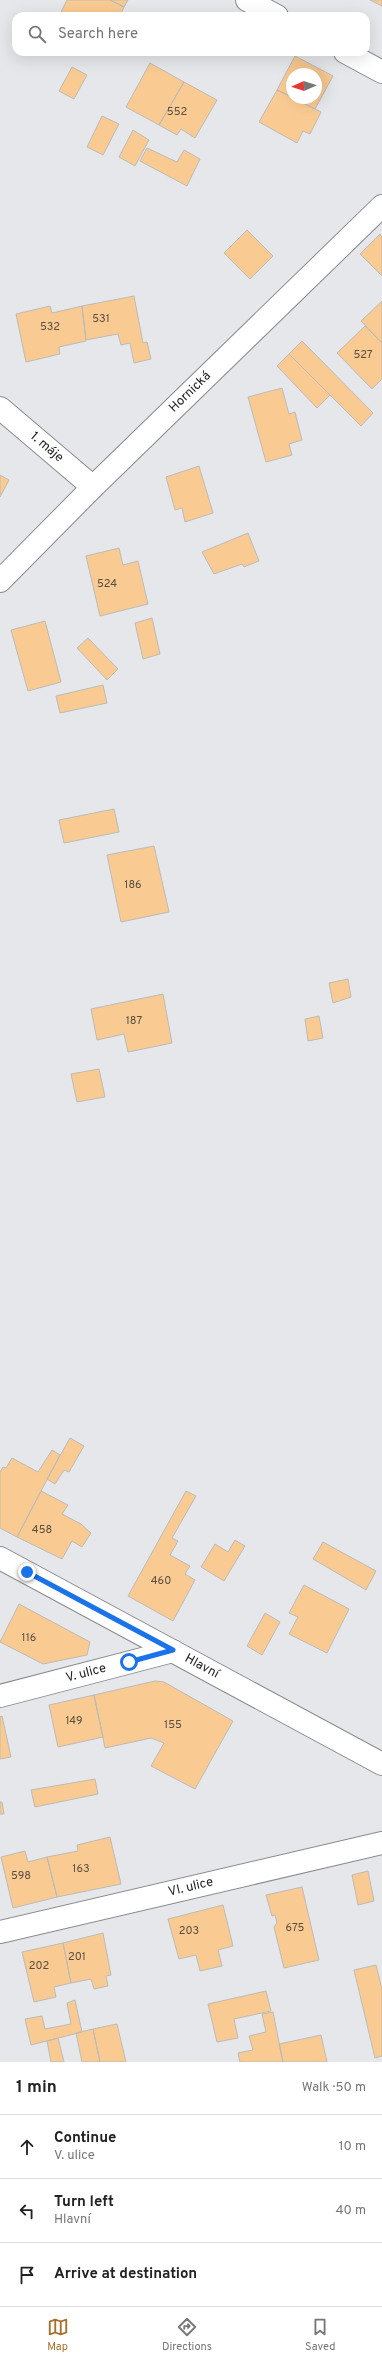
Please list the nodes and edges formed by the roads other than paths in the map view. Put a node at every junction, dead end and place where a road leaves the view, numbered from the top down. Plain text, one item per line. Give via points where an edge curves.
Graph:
1 (247, 0) edge
2 (270, 12) edge
3 (352, 56) edge
4 (382, 72) edge
5 (382, 206) edge
6 (0, 408) edge
7 (93, 487) junction
8 (0, 581) edge
9 (0, 1558) edge
10 (173, 1650) junction
11 (0, 1696) edge
12 (382, 1764) edge
13 (382, 1843) edge
14 (0, 1932) edge

1 - 2 street
3 - 4 street
5 - 7 street, Hornická
6 - 7 street, 1. máje
7 - 8 street, Hornická
9 - 10 street, Hlavní
10 - 11 street, V. ulice
10 - 12 street, Hlavní
13 - 14 street, VI. ulice

